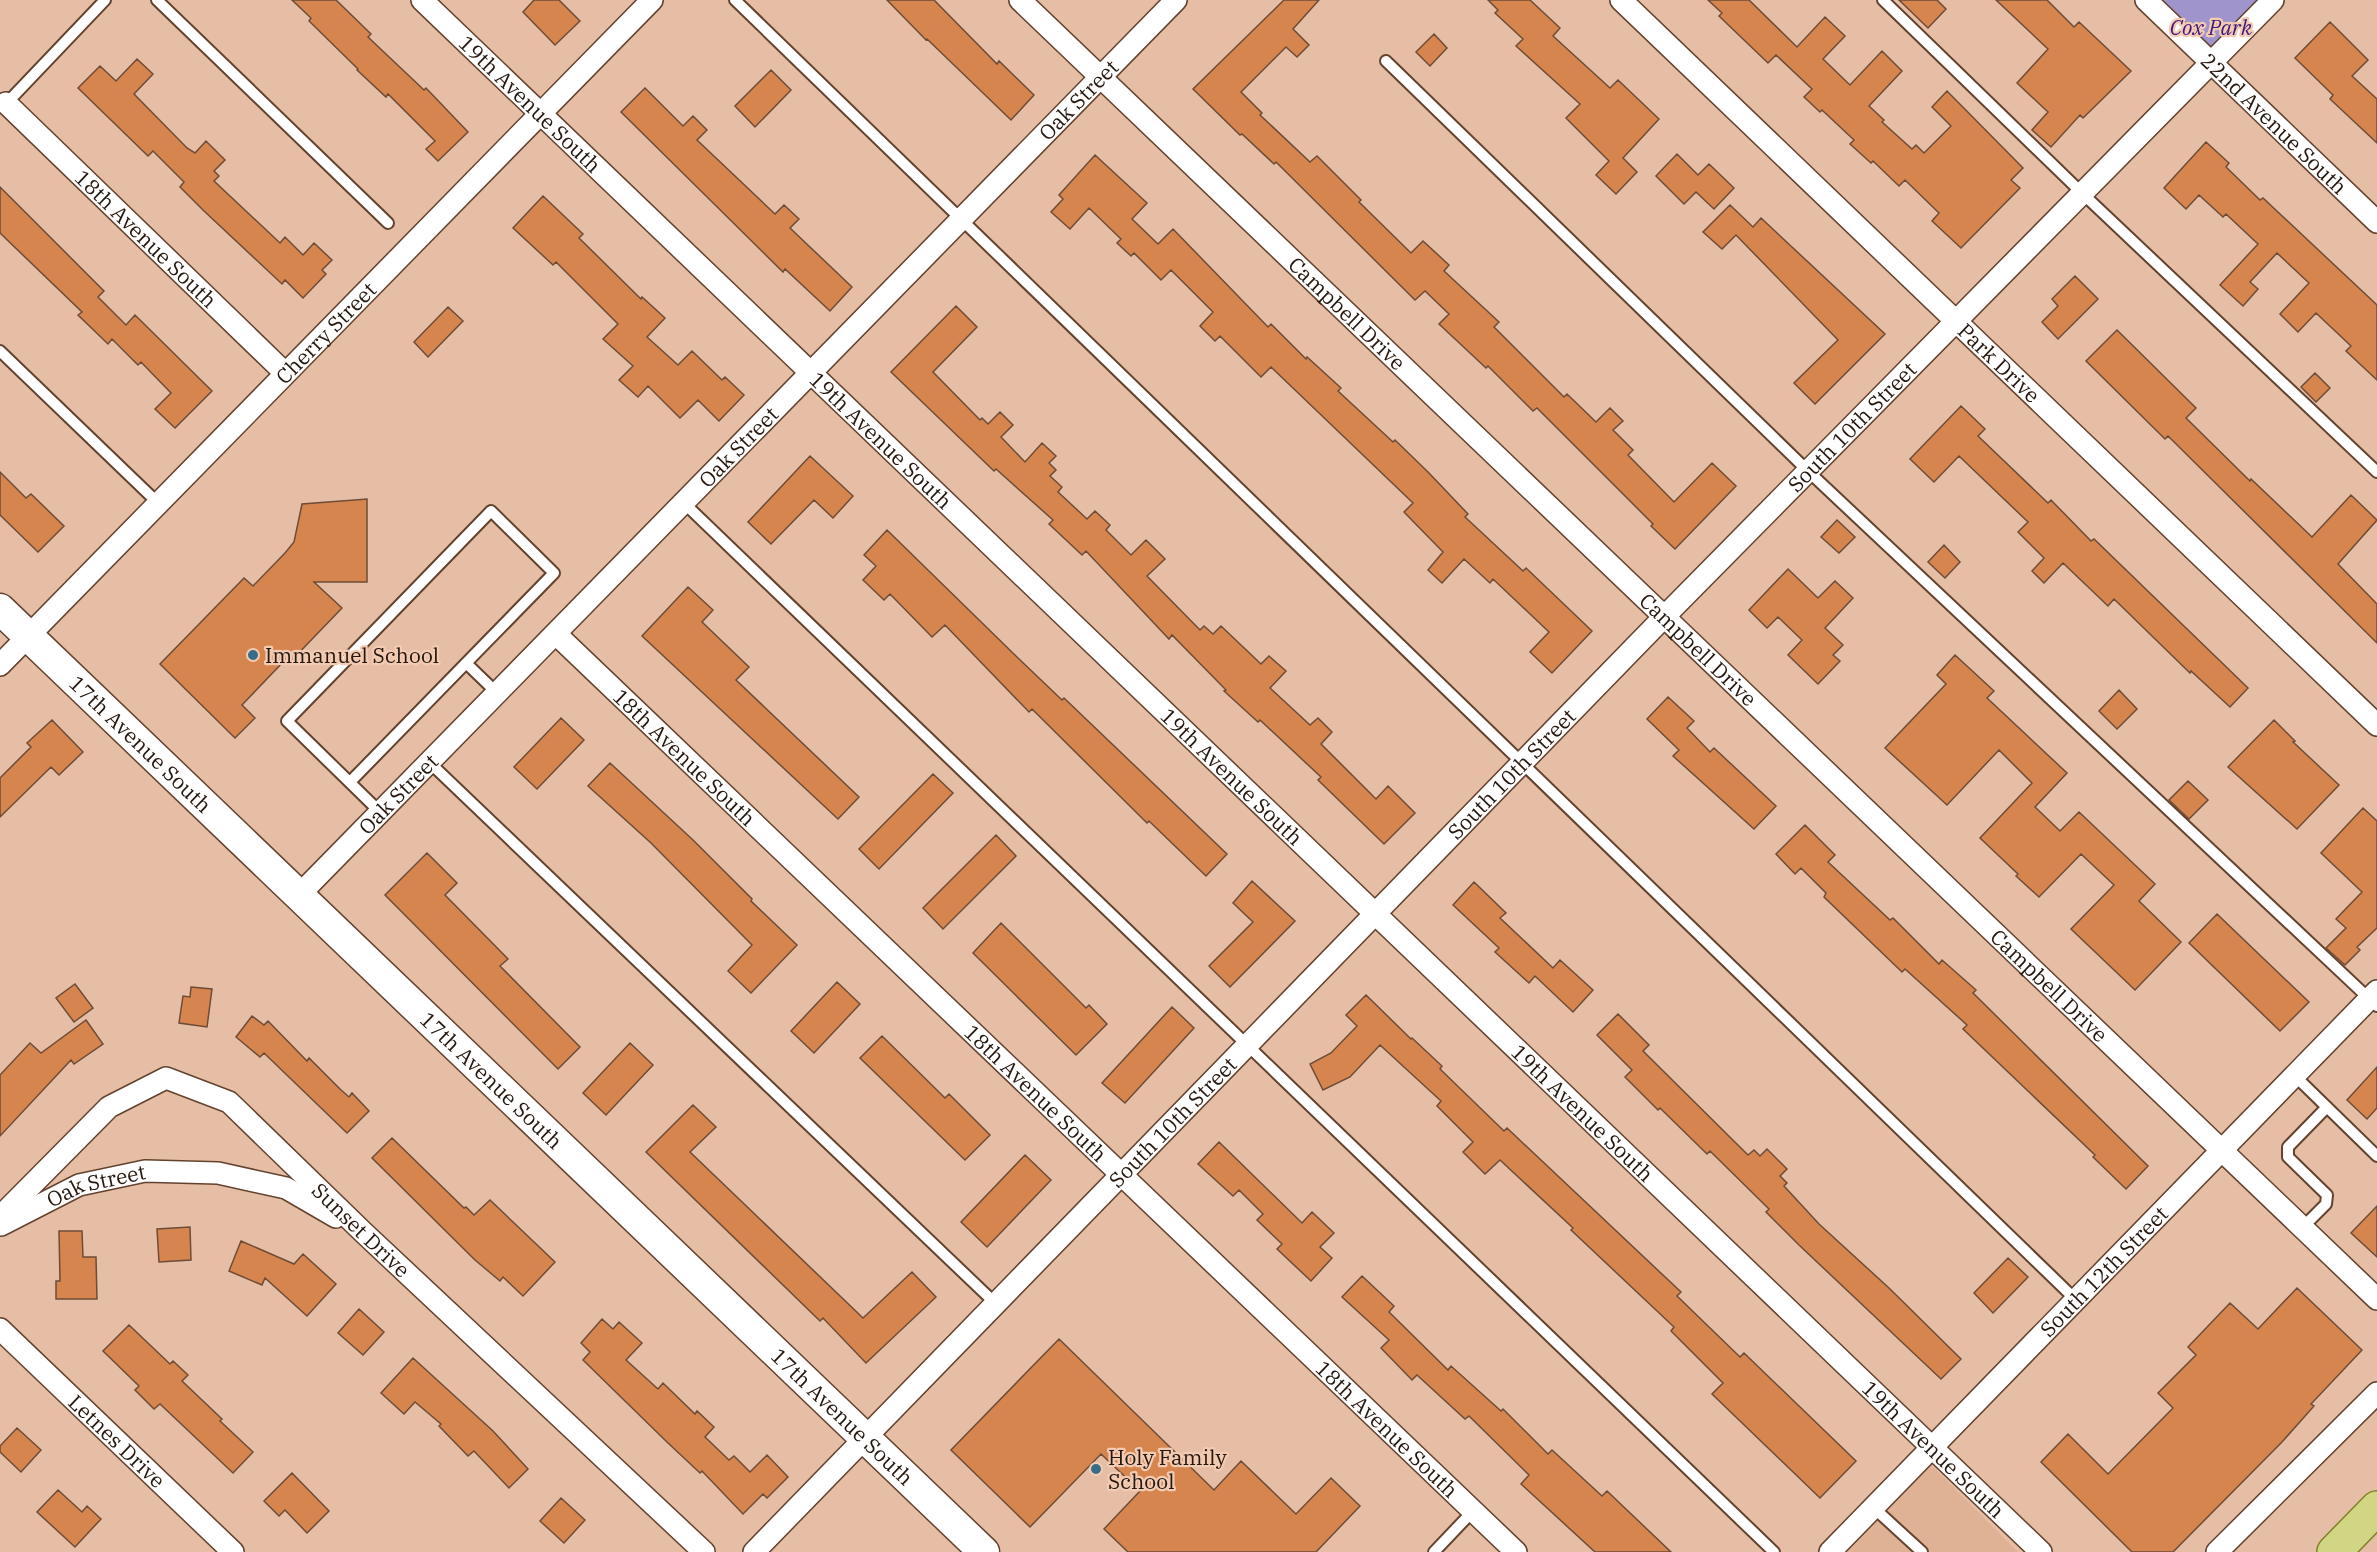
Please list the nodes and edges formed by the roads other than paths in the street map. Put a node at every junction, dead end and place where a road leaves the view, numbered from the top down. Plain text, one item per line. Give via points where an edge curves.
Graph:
1 (105, 0) edge
2 (157, 0) edge
3 (422, 0) edge
4 (652, 0) edge
5 (735, 0) edge
6 (1020, 0) edge
7 (1176, 0) edge
8 (1621, 0) edge
9 (1883, 0) edge
10 (2145, 0) edge
11 (2273, 0) edge
12 (1386, 61) dead end
13 (2212, 63) junction
14 (1101, 78) junction
15 (3, 107) edge
16 (541, 113) junction
17 (2083, 194) junction
18 (961, 220) junction
19 (2377, 222) edge
20 (388, 223) dead end
21 (1956, 322) junction
22 (0, 351) edge
23 (285, 373) junction
24 (811, 373) junction
25 (1808, 471) junction
26 (2377, 472) edge
27 (158, 503) junction
28 (684, 503) junction
29 (0, 609) edge
30 (1663, 618) junction
31 (556, 634) junction
32 (28, 636) junction
33 (466, 663) junction
34 (0, 665) edge
35 (497, 693) junction
36 (2377, 725) edge
37 (429, 762) junction
38 (1521, 764) junction
39 (350, 782) junction
40 (380, 812) junction
41 (300, 894) junction
42 (1376, 914) junction
43 (2374, 999) edge
44 (1247, 1045) junction
45 (2294, 1076) junction
46 (2327, 1107) junction
47 (2220, 1151) junction
48 (2377, 1156) edge
49 (1121, 1174) junction
50 (0, 1217) edge
51 (0, 1225) edge
52 (2302, 1228) junction
53 (364, 1233) junction
54 (2377, 1299) edge
55 (2076, 1300) junction
56 (995, 1303) junction
57 (0, 1329) edge
58 (2377, 1393) edge
59 (864, 1439) junction
60 (1931, 1449) junction
61 (1874, 1508) junction
62 (2377, 1508) edge
63 (1473, 1511) junction
64 (2031, 1546) edge
65 (233, 1552) edge
66 (704, 1552) edge
67 (754, 1552) edge
68 (984, 1552) edge
69 (1434, 1552) edge
70 (1516, 1552) edge
71 (1774, 1552) edge
72 (1830, 1552) edge
73 (1922, 1552) edge
74 (2217, 1552) edge
75 (2334, 1552) edge

1 - 15 lane
2 - 20 lane
3 - 16 street, 19th Avenue South
4 - 16 street, Cherry Street
5 - 18 lane
6 - 14 street, Campbell Drive
7 - 14 street, Oak Street
8 - 21 street, Park Drive
9 - 17 lane
10 - 13 street, 22nd Avenue South
11 - 13 street, South 10th Street
12 - 25 lane
13 - 17 street, South 10th Street
13 - 19 street, 22nd Avenue South
14 - 18 street, Oak Street
14 - 30 street, Campbell Drive
15 - 23 street, 18th Avenue South
16 - 23 street, Cherry Street
16 - 24 street, 19th Avenue South
17 - 21 street, South 10th Street
17 - 26 lane
18 - 24 street, Oak Street
18 - 38 lane
21 - 25 street, South 10th Street
21 - 36 street, Park Drive
22 - 27 lane
23 - 27 street, Cherry Street
24 - 28 street, Oak Street
24 - 42 street, 19th Avenue South
25 - 30 street, South 10th Street
25 - 43 lane
27 - 32 street, Cherry Street
28 - 31 street, Oak Street
28 - 44 lane
29 - 32 street, 17th Avenue South
30 - 38 street, South 10th Street
30 - 47 street, Campbell Drive
31 - 35 street, Oak Street
31 - 49 street, 18th Avenue South
32 - 34 street, Cherry Street
32 - 41 street, 17th Avenue South
33 - 35 lane
33 - 39 lane
33 - 39 lane via 554,573 491,511 287,722
35 - 37 street, Oak Street
37 - 40 street, Oak Street
37 - 56 lane
38 - 42 street, South 10th Street
38 - 55 lane
39 - 40 lane
40 - 41 street, Oak Street
41 - 59 street, 17th Avenue South
42 - 44 street, South 10th Street
42 - 60 street, 19th Avenue South
43 - 45 street, South 12th Street
44 - 49 street, South 10th Street
44 - 71 lane
45 - 46 lane
45 - 47 street, South 12th Street
46 - 48 lane
46 - 52 lane via 2288,1147 2288,1157 2327,1195 2326,1204
47 - 52 street, Campbell Drive
47 - 55 street, South 12th Street
49 - 56 street, South 10th Street
49 - 63 street, 18th Avenue South
50 - 53 street, Sunset Drive via 109,1107 166,1078 229,1102
51 - 53 street, Oak Street via 79,1185 145,1171 218,1173 286,1188
52 - 54 street, Campbell Drive
53 - 66 street, Sunset Drive
55 - 60 street, South 12th Street
56 - 59 street, South 10th Street
57 - 65 street, Letnes Drive
58 - 74 street
59 - 67 street, South 10th Street
59 - 68 street, 17th Avenue South
60 - 61 street, South 12th Street
60 - 64 street, 19th Avenue South
61 - 72 street, South 12th Street
61 - 73 lane
62 - 75 main road
63 - 69 lane
63 - 70 street, 18th Avenue South

